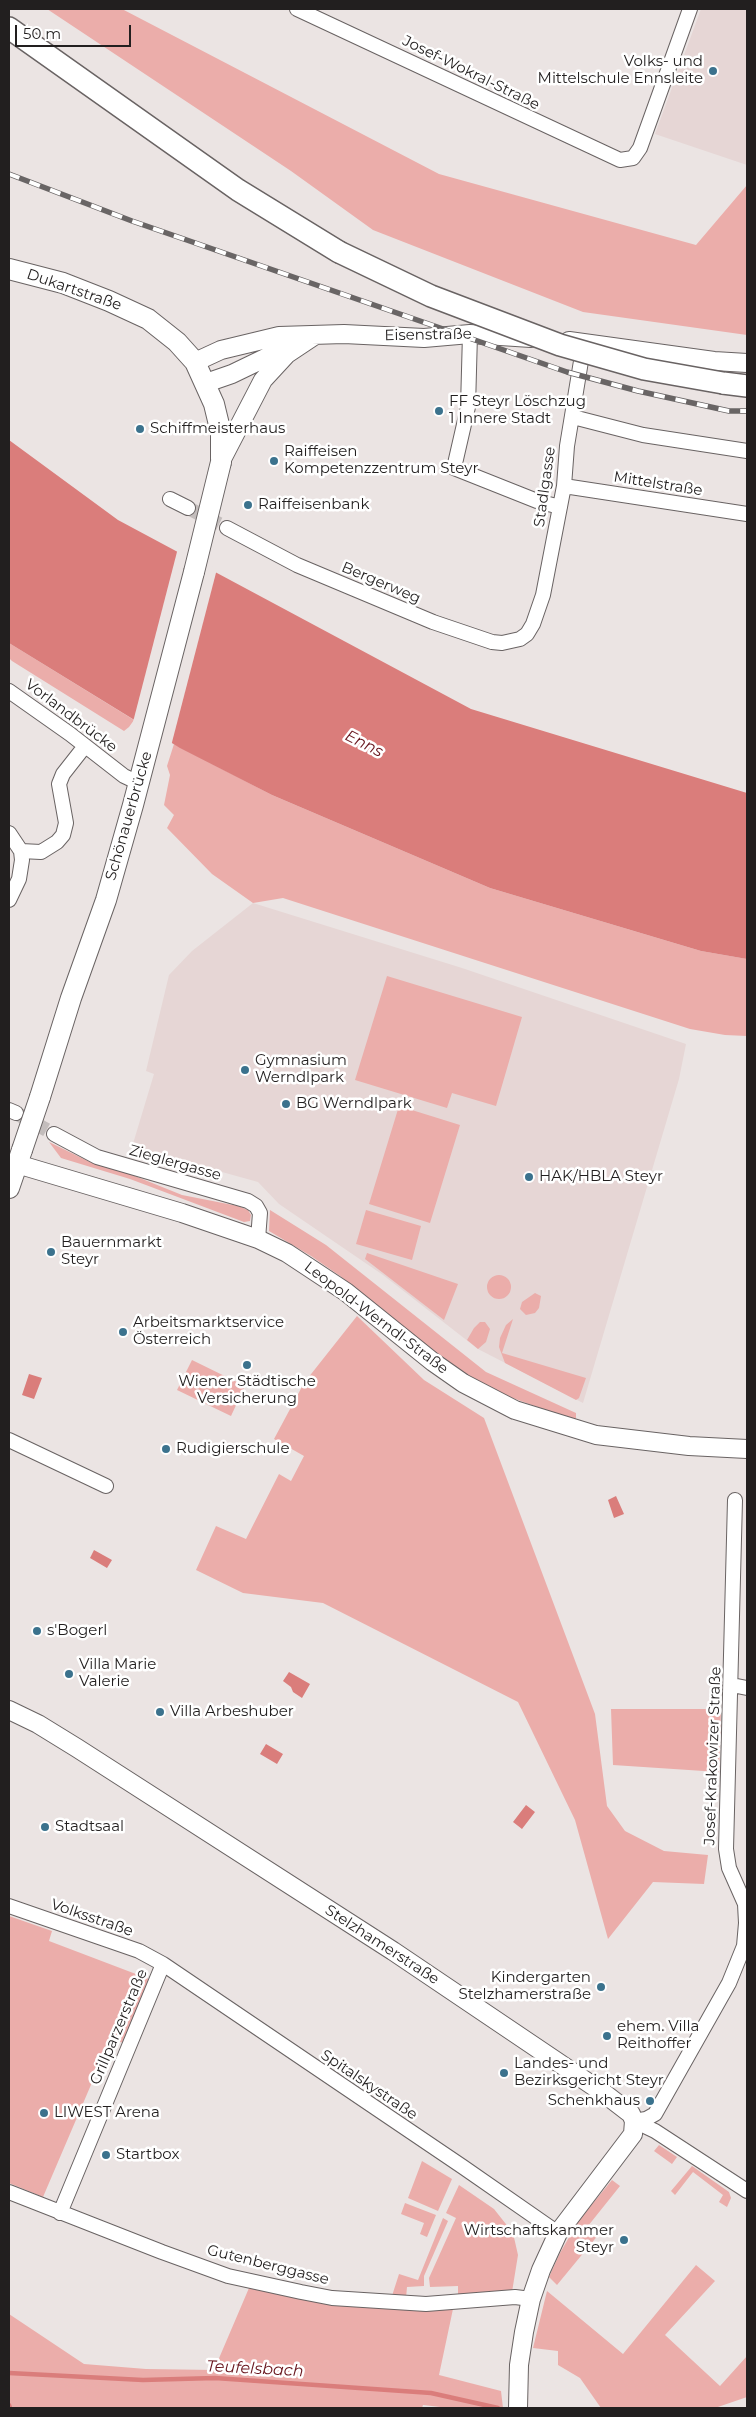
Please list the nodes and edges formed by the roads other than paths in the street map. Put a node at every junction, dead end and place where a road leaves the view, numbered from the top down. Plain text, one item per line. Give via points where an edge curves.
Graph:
1 (297, 9) edge
2 (690, 9) edge
3 (9, 28) edge
4 (9, 269) edge
5 (470, 334) junction
6 (314, 336) junction
7 (584, 342) junction
8 (195, 362) junction
9 (747, 363) edge
10 (206, 383) junction
11 (747, 386) edge
12 (573, 417) junction
13 (747, 451) edge
14 (221, 462) junction
15 (564, 486) junction
16 (170, 499) dead end
17 (560, 507) junction
18 (188, 508) tunnel mouth
19 (747, 514) edge
20 (227, 528) tunnel mouth
21 (527, 634) joint
22 (9, 690) edge
23 (84, 746) junction
24 (139, 783) junction
25 (9, 832) edge
26 (21, 852) junction
27 (9, 900) edge
28 (54, 1134) tunnel mouth
29 (16, 1158) edge
30 (9, 1188) edge
31 (258, 1239) junction
32 (9, 1440) edge
33 (747, 1449) edge
34 (106, 1486) dead end
35 (735, 1500) dead end
36 (732, 1685) junction
37 (747, 1688) edge
38 (9, 1710) edge
39 (746, 1904) edge
40 (9, 1906) edge
41 (163, 1964) junction
42 (634, 2120) junction
43 (747, 2191) edge
44 (9, 2192) edge
45 (60, 2213) junction
46 (558, 2233) junction
47 (532, 2299) junction
48 (518, 2408) edge

1 - 2 street, Josef-Wokral-Straße via 620,160 633,158 640,148
3 - 11 main road, Eisenstraße, bridge via 223,180 339,252 438,299 560,345 644,368
4 - 8 main road, Dukartstraße via 88,292 142,316 177,342
5 - 6 street, Eisenstraße via 424,338 344,334
5 - 7 street, Eisenstraße
5 - 17 street via 468,407 454,468
6 - 8 street, Eisenstraße via 269,337 220,350
6 - 10 street, Eisenstraße
6 - 14 street, Eisenstraße via 287,354 262,380
7 - 9 street, Eisenstraße
7 - 12 street, Stadlgasse
8 - 10 main road, Dukartstraße
10 - 14 main road, Dukartstraße via 219,421
12 - 13 street via 644,434
12 - 15 street, Stadlgasse
14 - 24 main road, Schönauerbrücke, bridge
15 - 17 street, Stadlgasse
15 - 19 street, Mittelstraße
16 - 18 street
17 - 21 street, Stadlgasse via 543,596
20 - 21 street, Bergerweg via 297,565 442,626 502,644
22 - 23 street, Vorlandbrücke
23 - 24 street, Vorlandbrücke via 124,776
23 - 26 street via 59,784 66,823 63,834 41,852
24 - 29 main road, Schönauerbrücke, bridge via 106,900 40,1097
25 - 26 street
26 - 27 street via 19,879
28 - 31 street, Zieglergasse via 96,1157 248,1201 260,1213
29 - 30 main road, Schönauerbrücke
29 - 31 street, Leopold-Werndl-Straße
31 - 33 street, Leopold-Werndl-Straße via 317,1271 463,1383 515,1410 620,1439
32 - 34 street
35 - 36 street, Josef-Krakowizer Straße
36 - 37 street
36 - 39 street, Josef-Krakowizer Straße via 726,1849 729,1868
38 - 42 street, Stelzhamerstraße via 72,1744 393,1951 626,2108
39 - 42 street, Josef-Krakowizer Straße via 744,1946 729,1983 655,2114
40 - 41 street, Volksstraße via 139,1951
41 - 45 street, Grillparzerstraße
41 - 46 street, Spitalskystraße
42 - 43 street, Stelzhamerstraße
42 - 46 street via 633,2134 623,2149
44 - 45 street, Gutenberggasse
45 - 47 street, Gutenberggasse via 228,2276 332,2298 426,2304 515,2297
46 - 47 street
47 - 48 street via 519,2365

